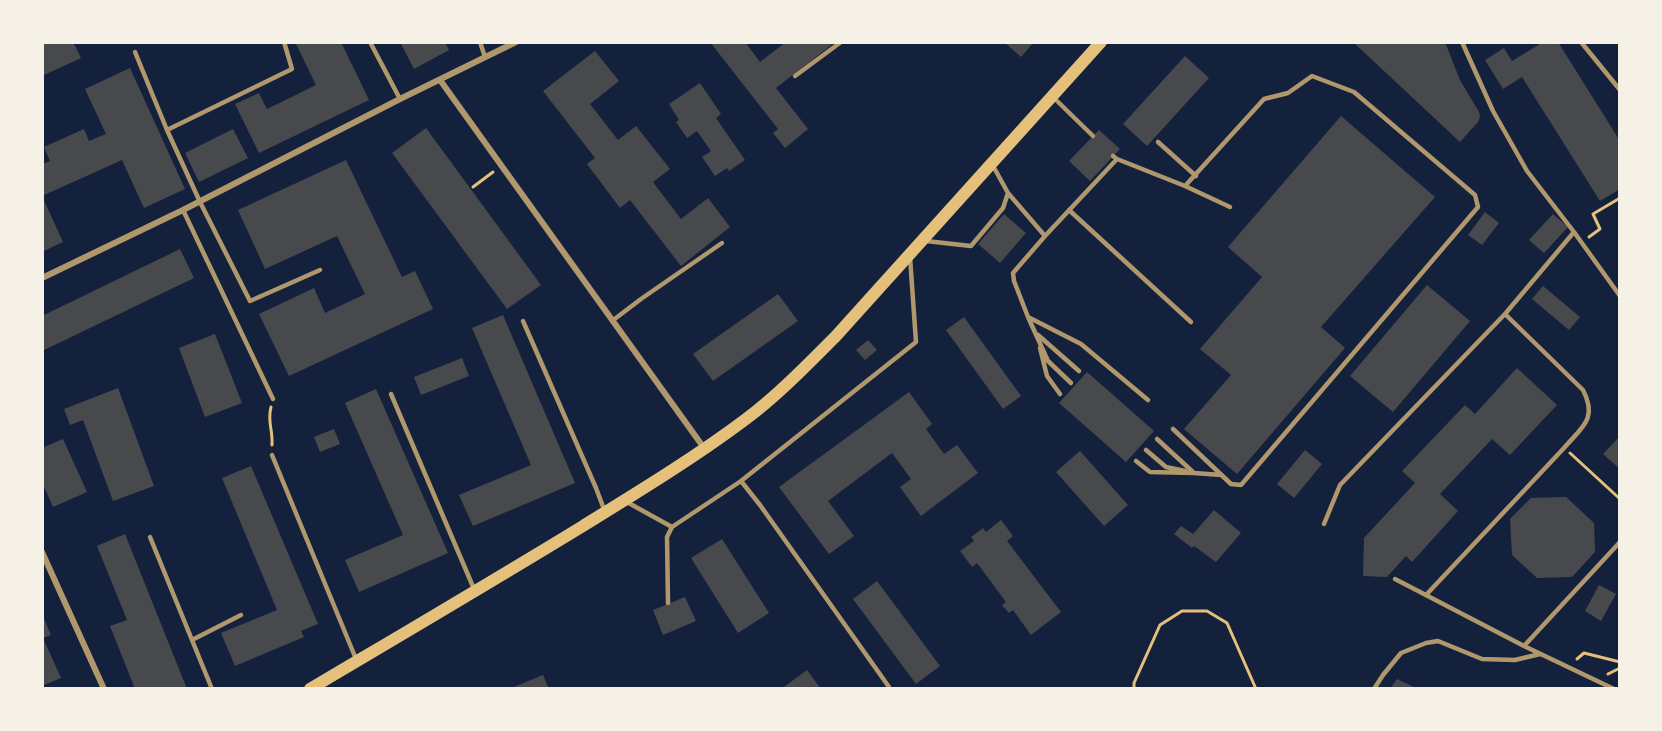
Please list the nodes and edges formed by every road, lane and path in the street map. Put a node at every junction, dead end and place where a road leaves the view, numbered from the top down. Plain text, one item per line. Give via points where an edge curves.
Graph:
1 (284, 42) edge
2 (370, 42) edge
3 (480, 42) edge
4 (516, 42) edge
5 (841, 42) edge
6 (1101, 42) edge
7 (1462, 42) edge
8 (1581, 42) edge
9 (135, 52) dead end
10 (485, 57) junction
11 (795, 76) dead end
12 (440, 80) junction
13 (1620, 90) edge
14 (1052, 96) junction
15 (400, 99) junction
16 (167, 130) junction
17 (1093, 136) dead end
18 (1158, 142) dead end
19 (992, 163) junction
20 (501, 166) junction
21 (1196, 176) junction
22 (1185, 186) junction
23 (473, 187) dead end
24 (1008, 193) junction
25 (1620, 198) edge
26 (200, 202) junction
27 (1230, 207) dead end
28 (183, 210) junction
29 (1069, 210) junction
30 (1600, 229) dead end
31 (1574, 232) junction
32 (1045, 236) junction
33 (922, 240) junction
34 (722, 243) dead end
35 (910, 254) junction
36 (320, 270) dead end
37 (42, 278) edge
38 (1620, 296) edge
39 (1505, 314) junction
40 (1028, 317) junction
41 (523, 321) dead end
42 (612, 321) junction
43 (1191, 322) dead end
44 (1036, 334) junction
45 (1079, 371) dead end
46 (1071, 383) dead end
47 (391, 394) dead end
48 (1060, 394) dead end
49 (273, 399) joint
50 (1148, 400) dead end
51 (1173, 429) dead end
52 (1157, 439) dead end
53 (704, 448) junction
54 (1564, 448) junction
55 (1146, 450) dead end
56 (272, 455) joint
57 (1136, 461) dead end
58 (1194, 474) junction
59 (1221, 475) junction
60 (741, 481) junction
61 (1620, 499) edge
62 (624, 500) junction
63 (605, 512) junction
64 (1324, 524) dead end
65 (672, 527) junction
66 (150, 537) dead end
67 (1620, 542) edge
68 (42, 552) edge
69 (45, 569) edge
70 (1395, 579) dead end
71 (475, 592) junction
72 (1426, 595) junction
73 (668, 603) dead end
74 (241, 615) dead end
75 (192, 640) junction
76 (1524, 646) junction
77 (1540, 654) junction
78 (357, 661) junction
79 (1620, 662) edge
80 (1570, 664) dead end
81 (1620, 668) edge
82 (1602, 677) dead end
83 (889, 687) dead end
84 (104, 689) edge
85 (212, 689) edge
86 (310, 689) edge
87 (1134, 689) edge
88 (1256, 689) edge
89 (1374, 689) edge
90 (1614, 689) edge

1 - 16 lane via 292,69
2 - 15 lane
3 - 10 lane
4 - 10 street
5 - 11 lane
6 - 14 main road
7 - 31 lane via 1527,171
8 - 13 lane
9 - 16 lane
10 - 12 street
12 - 15 street
12 - 20 street
14 - 17 lane
14 - 19 main road
15 - 26 street
16 - 26 lane
18 - 21 lane
19 - 24 lane
19 - 33 main road
20 - 23 path
20 - 42 street
21 - 22 lane
21 - 59 lane via 1264,99 1288,93 1312,76 1354,92 1475,195 1478,207 1241,485 1231,484
22 - 27 lane
22 - 29 lane via 1115,158
24 - 32 lane
24 - 33 lane via 1003,208 971,246
25 - 30 path via 1593,214
26 - 28 street
26 - 36 lane via 250,301
28 - 37 street
28 - 49 lane
29 - 32 lane
29 - 43 lane
31 - 38 lane
31 - 39 lane
32 - 40 lane via 1013,273
33 - 35 main road
34 - 42 lane
35 - 53 main road via 799,372 747,418
35 - 60 lane via 916,342
39 - 54 lane via 1583,390 1589,401 1586,423
39 - 64 lane via 1340,485
40 - 44 lane
40 - 50 lane via 1081,344
41 - 63 lane
42 - 53 street
44 - 45 lane
44 - 46 lane via 1048,361
44 - 48 lane via 1047,376
47 - 71 lane
49 - 56 path via 268,417 273,433
51 - 59 lane
52 - 58 lane
53 - 62 main road
54 - 61 path
54 - 72 lane
55 - 58 lane via 1166,466
56 - 78 lane
57 - 58 lane via 1150,472
58 - 59 lane
60 - 65 lane
60 - 83 lane
62 - 63 main road
62 - 65 lane
63 - 71 main road
65 - 73 lane via 667,537
66 - 75 lane
67 - 76 lane
68 - 69 street
69 - 84 street
70 - 72 lane
71 - 78 main road
72 - 76 lane
74 - 75 lane
75 - 85 lane
76 - 77 lane
77 - 89 lane via 1515,660 1482,659 1438,641 1426,643 1401,653
77 - 90 lane
78 - 86 main road
79 - 80 path via 1584,653
81 - 82 path
87 - 88 path via 1161,625 1182,612 1207,612 1227,623

